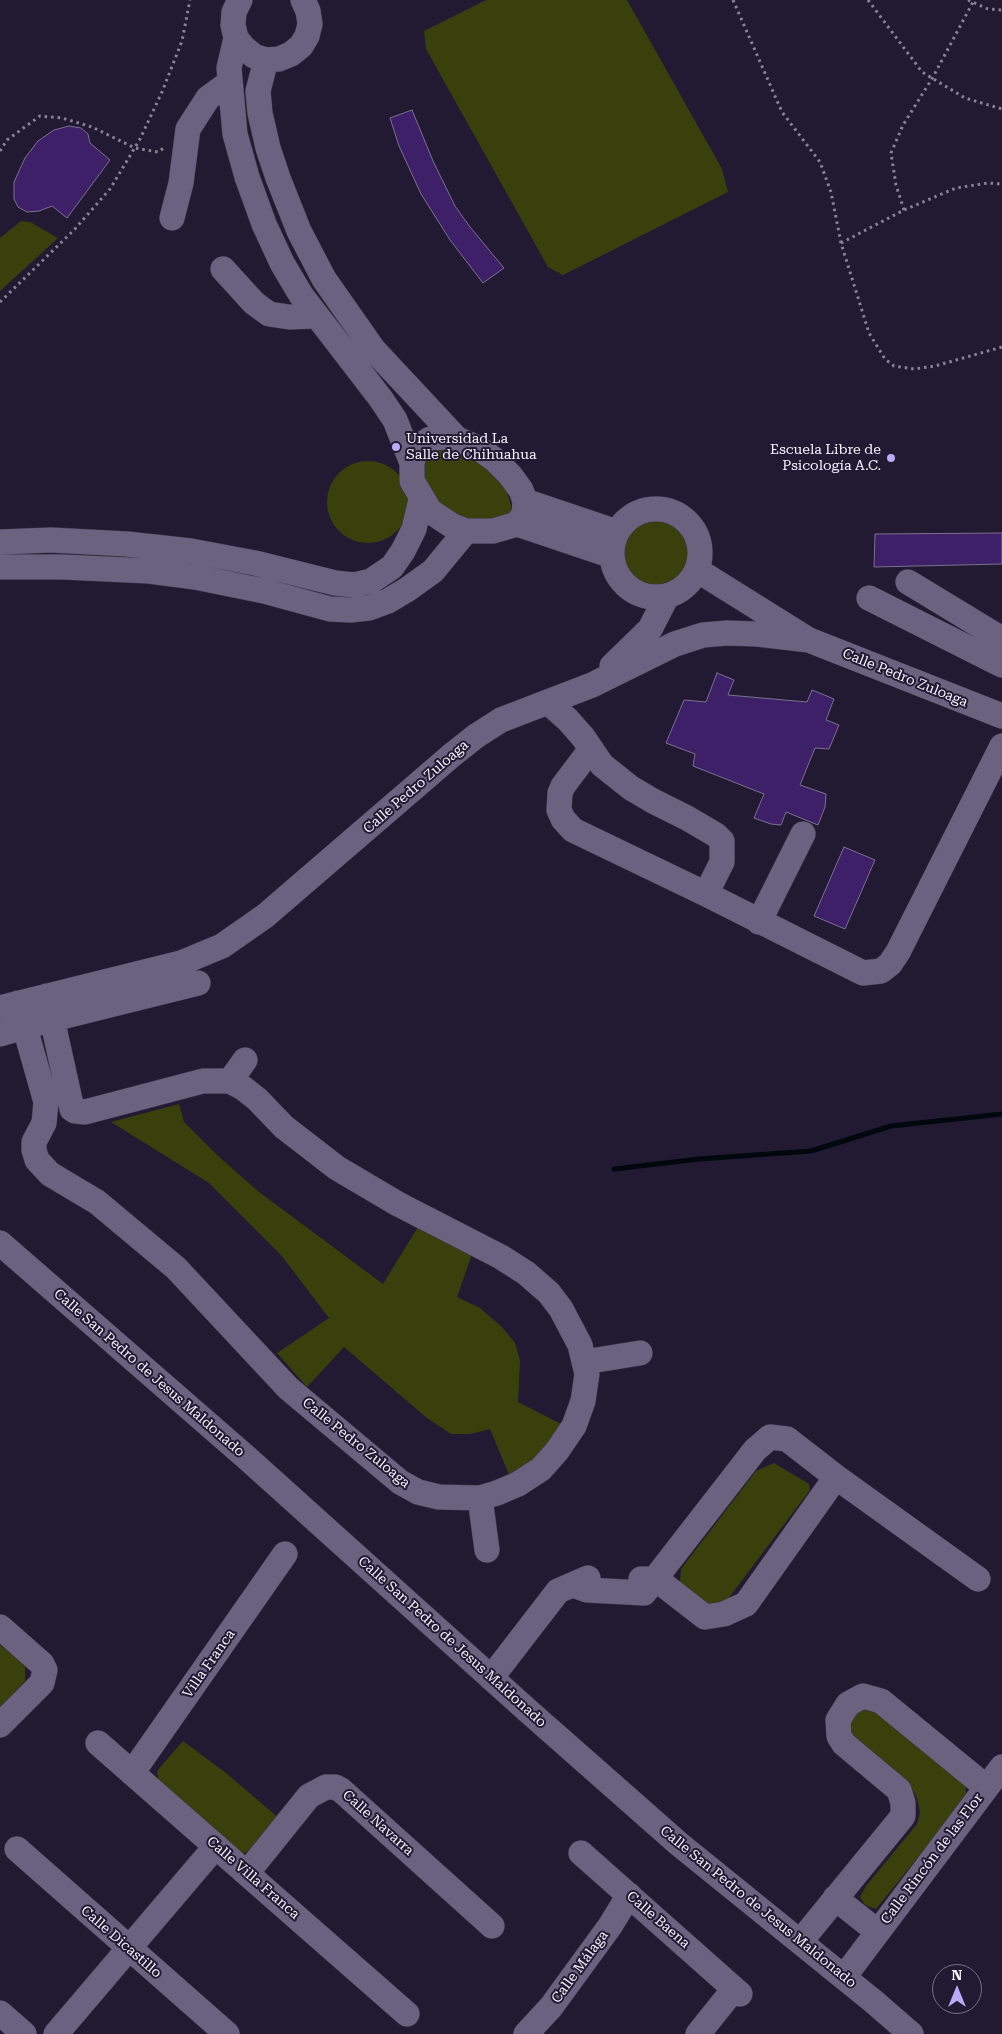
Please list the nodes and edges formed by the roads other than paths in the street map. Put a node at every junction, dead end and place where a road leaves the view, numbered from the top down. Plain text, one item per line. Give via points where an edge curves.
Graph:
1 (240, 0) edge
2 (303, 0) edge
3 (236, 38) junction
4 (266, 60) junction
5 (230, 82) junction
6 (172, 218) dead end
7 (223, 269) dead end
8 (316, 316) junction
9 (457, 439) junction
10 (412, 463) junction
11 (422, 499) junction
12 (521, 512) junction
13 (466, 531) junction
14 (617, 532) junction
15 (0, 542) edge
16 (612, 556) junction
17 (0, 567) edge
18 (697, 570) junction
19 (908, 582) dead end
20 (667, 596) junction
21 (869, 598) dead end
22 (1002, 639) edge
23 (809, 640) junction
24 (1002, 665) edge
25 (592, 685) junction
26 (548, 702) junction
27 (1002, 716) edge
28 (1002, 746) edge
29 (591, 749) junction
30 (803, 834) dead end
31 (706, 894) junction
32 (759, 922) junction
33 (198, 983) dead end
34 (9, 1006) edge
35 (50, 1008) junction
36 (24, 1028) junction
37 (0, 1034) edge
38 (245, 1060) dead end
39 (230, 1082) junction
40 (0, 1242) edge
41 (640, 1353) dead end
42 (584, 1362) junction
43 (836, 1477) junction
44 (480, 1498) junction
45 (487, 1550) dead end
46 (285, 1554) dead end
47 (656, 1579) junction
48 (978, 1579) dead end
49 (0, 1627) edge
50 (491, 1678) junction
51 (0, 1725) edge
52 (98, 1743) dead end
53 (1002, 1767) edge
54 (132, 1773) junction
55 (986, 1786) junction
56 (216, 1846) junction
57 (17, 1849) dead end
58 (581, 1853) dead end
59 (246, 1873) junction
60 (629, 1895) junction
61 (835, 1898) junction
62 (492, 1926) dead end
63 (878, 1932) junction
64 (800, 1942) junction
65 (128, 1949) junction
66 (844, 1977) junction
67 (0, 2013) edge
68 (407, 2014) dead end
69 (24, 2034) edge
70 (56, 2034) edge
71 (227, 2034) edge
72 (526, 2034) edge
73 (698, 2034) edge
74 (911, 2034) edge

1 - 3 street via 233,19
2 - 4 street via 310,24 304,41 292,54
3 - 4 street via 254,56
3 - 5 street via 230,58
4 - 9 street via 258,90 260,113 268,148 299,231 324,279 373,349
5 - 6 street via 208,98 188,129
5 - 8 street via 236,134 264,224 282,263
7 - 8 street via 254,303 269,314
8 - 10 street via 381,399 394,420
9 - 10 street via 430,439 414,452
9 - 12 street via 495,460 521,490
10 - 11 street via 412,481
11 - 13 street via 438,518
11 - 15 street via 414,529 392,567 371,581 355,584 335,583 190,551 51,540
12 - 13 street via 493,531
12 - 14 street
12 - 16 street
13 - 17 street via 432,570 408,589 369,608 351,610 330,609 264,591 149,571
14 - 16 street
14 - 18 street via 626,520 654,508 682,516 699,540 701,555
16 - 20 street via 618,574 630,588 647,596
18 - 20 street via 685,586
18 - 23 street, Calle Pedro Zuloaga
19 - 22 street
20 - 25 street via 650,629
21 - 24 street
23 - 25 street, Calle Pedro Zuloaga via 727,632 703,636 675,644
23 - 27 street, Calle Pedro Zuloaga
25 - 26 street, Calle Pedro Zuloaga
26 - 29 street via 568,720
26 - 35 street, Calle Pedro Zuloaga via 501,720 476,736 265,916 222,946
28 - 32 street via 890,964 881,970 863,974
29 - 31 street via 602,765 631,788 722,841 722,862
29 - 31 street via 560,793 563,819 573,830
30 - 32 street
31 - 32 street
33 - 35 street, Calle Pedro Zuloaga
34 - 35 street, Calle Pedro Zuloaga
34 - 36 street, Calle Pedro Zuloaga
35 - 36 street, Calle Pedro Zuloaga
35 - 39 street, Calle Pedro Zuloaga via 75,1111 85,1112 203,1081
36 - 37 street, Calle Pedro Zuloaga
36 - 44 street, Calle Pedro Zuloaga via 46,1102 46,1116 34,1142 34,1150 37,1160 50,1174 97,1202 176,1268 288,1388 400,1482 418,1492 439,1497
38 - 39 street
39 - 42 street, Calle Pedro Zuloaga via 257,1099 284,1128 338,1168 526,1273 549,1293 561,1309 580,1345
40 - 50 street, Calle San Pedro de Jesus Maldonado
41 - 42 street
42 - 44 street, Calle Pedro Zuloaga via 587,1374 583,1401 574,1426 557,1451 541,1469 518,1484
43 - 47 street via 746,1604 724,1614 705,1617
43 - 47 street via 787,1439 770,1437 755,1450
43 - 48 street
44 - 45 street
46 - 54 street, Villa Franca
47 - 50 street via 644,1593 587,1590 572,1585 558,1591
49 - 51 street via 45,1670 42,1683
50 - 64 street, Calle San Pedro de Jesus Maldonado via 679,1844
52 - 54 street, Calle Villa Franca
53 - 55 street
54 - 56 street, Calle Villa Franca
55 - 61 street, Calle Rincón de las Flor via 881,1701 863,1696 848,1704 838,1720 839,1736 844,1744 898,1790 904,1810 900,1821
55 - 63 street, Calle Rincón de las Flor
56 - 59 street, Calle Villa Franca
56 - 65 street
57 - 65 street, Calle Dicastillo
58 - 60 street, Calle Baena
59 - 62 street, Calle Navarra via 309,1796 326,1786 335,1787
59 - 68 street, Calle Villa Franca
60 - 72 street, Calle Málaga via 551,2007
60 - 73 street, Calle Baena via 737,1991
61 - 63 street
61 - 64 street, Calle Rincón de las Flor
63 - 66 street, Calle Rincón de las Flor
64 - 66 street, Calle San Pedro de Jesus Maldonado
65 - 70 street
65 - 71 street, Calle Dicastillo
66 - 74 street, Calle San Pedro de Jesus Maldonado
67 - 69 street

